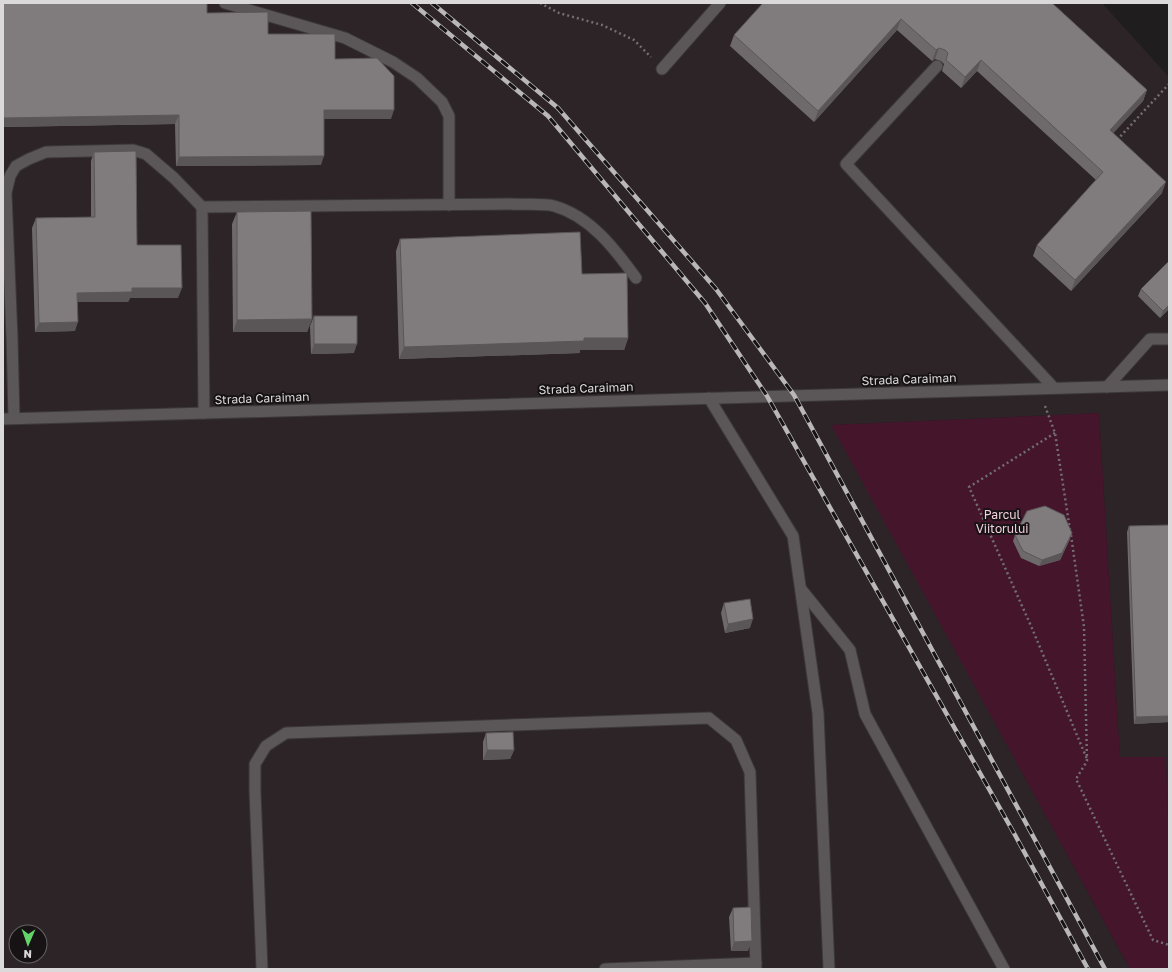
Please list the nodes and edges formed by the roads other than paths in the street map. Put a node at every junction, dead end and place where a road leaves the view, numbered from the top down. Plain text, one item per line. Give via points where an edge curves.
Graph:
1 (225, 3) edge
2 (720, 3) edge
3 (937, 66) edge
4 (662, 69) road end
5 (449, 205) junction
6 (202, 207) junction
7 (636, 278) dead end
8 (1169, 339) edge
9 (1169, 385) edge
10 (1107, 387) junction
11 (1054, 388) junction
12 (709, 398) junction
13 (204, 413) junction
14 (8, 418) edge
15 (800, 588) junction
16 (756, 966) edge
17 (262, 969) edge
18 (605, 969) edge
19 (829, 969) edge
20 (1004, 969) edge

1 - 5 street via 345,38 393,62 417,78 442,102 449,116
2 - 4 street
3 - 11 street via 846,164
5 - 6 street
5 - 7 street via 553,206 573,213 605,240
6 - 13 street
6 - 14 street via 146,154 132,150 46,152 16,166 10,176 6,193 12,337
8 - 10 street via 1150,339
9 - 10 street, Strada Caraiman
10 - 11 street, Strada Caraiman
11 - 12 street, Strada Caraiman
12 - 13 street, Strada Caraiman
12 - 15 street via 793,536
13 - 14 street, Strada Caraiman
15 - 19 street via 818,713
15 - 20 street via 850,650 865,714
16 - 17 street via 750,772 736,740 709,718 286,733 266,746 255,764
16 - 18 street

